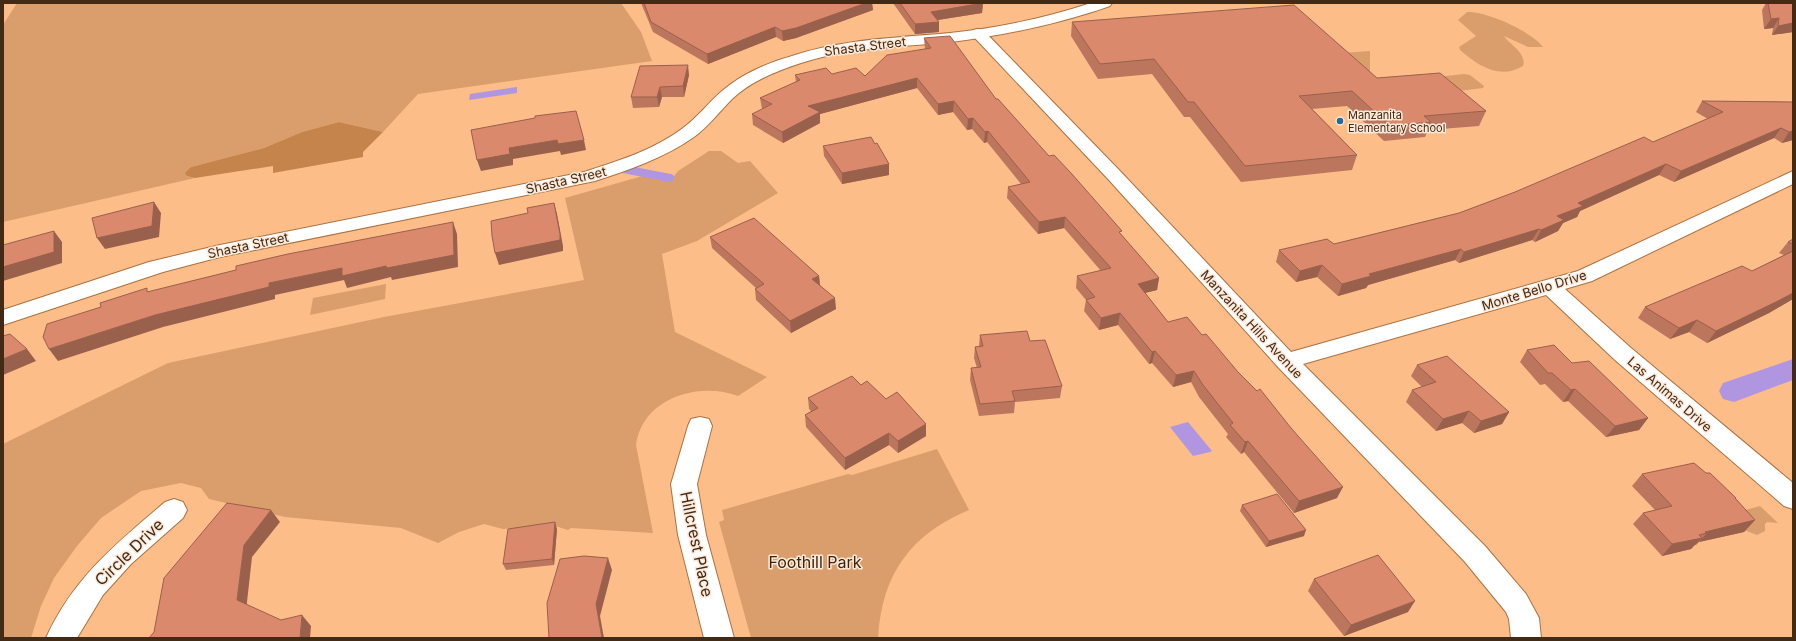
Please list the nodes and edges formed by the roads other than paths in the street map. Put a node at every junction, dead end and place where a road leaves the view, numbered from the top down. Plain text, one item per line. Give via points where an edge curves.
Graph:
1 (1105, 3) edge
2 (978, 33) junction
3 (1793, 177) edge
4 (1550, 287) junction
5 (3, 318) edge
6 (1286, 360) junction
7 (700, 426) dead end
8 (1793, 498) edge
9 (174, 510) dead end
10 (1525, 628) edge
11 (61, 638) edge
12 (719, 638) edge

1 - 2 street, Shasta Street via 1051,20
2 - 5 street, Shasta Street via 850,47 786,62 738,86 702,123 661,151 588,176 220,251 156,267
2 - 6 street, Manzanita Hills Avenue
3 - 4 street, Monte Bello Drive via 1585,276
4 - 6 street, Monte Bello Drive
4 - 8 street, Las Animas Drive via 1623,354
6 - 10 street, Manzanita Hills Avenue via 1475,554 1510,595
7 - 12 street, Hillcrest Place via 684,484 692,535
9 - 11 street, Circle Drive via 121,556 93,586

